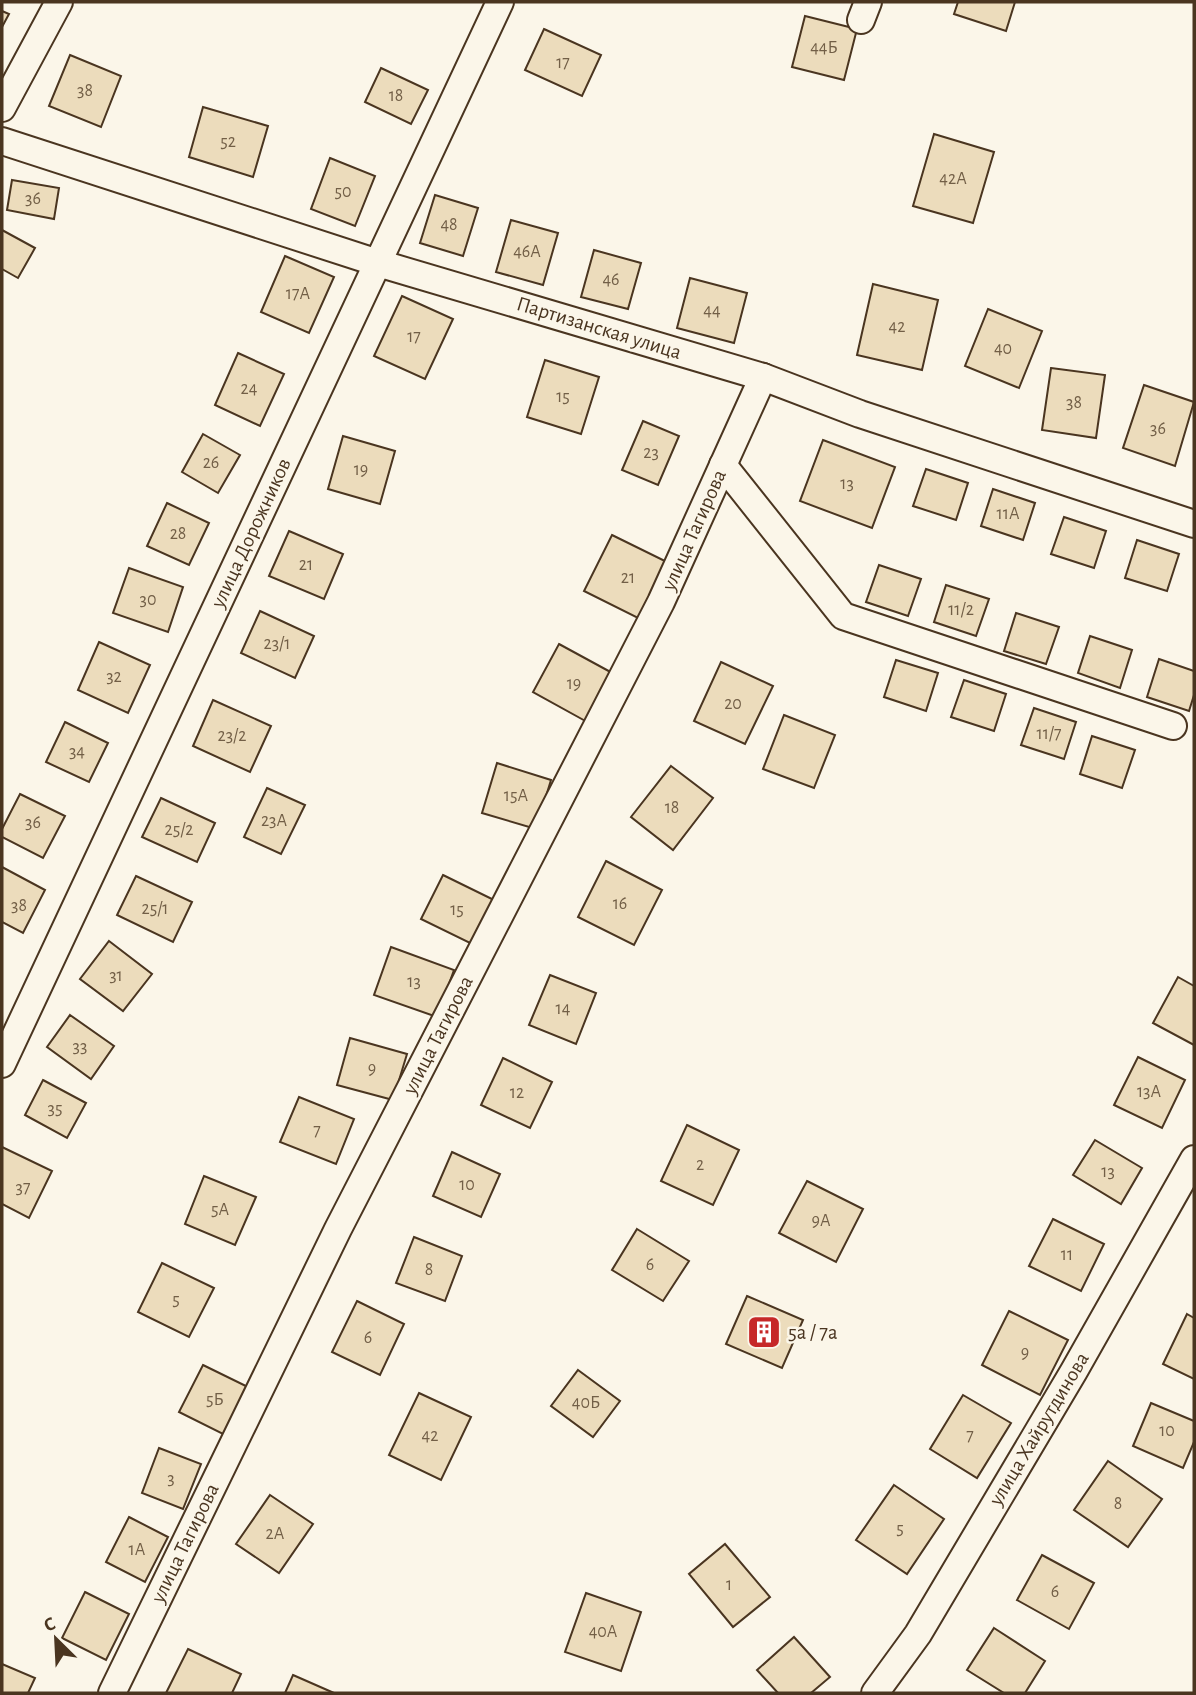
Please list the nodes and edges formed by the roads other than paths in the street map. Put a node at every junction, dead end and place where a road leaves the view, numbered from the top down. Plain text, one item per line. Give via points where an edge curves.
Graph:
1 (59, 2) edge
2 (500, 2) edge
3 (2, 108) edge
4 (2, 141) edge
5 (378, 262) junction
6 (763, 377) junction
7 (723, 465) junction
8 (1194, 524) edge
9 (1173, 726) dead end
10 (2, 1064) edge
11 (1194, 1159) edge
12 (112, 1693) edge
13 (875, 1693) edge

1 - 3 street
2 - 5 street, улица Дорожников
4 - 5 street, Партизанская улица
5 - 6 street, Партизанская улица
5 - 10 street, улица Дорожников
6 - 7 street, улица Тагирова
6 - 8 street, Партизанская улица via 860,414
7 - 9 street via 844,616
7 - 12 street, улица Тагирова via 661,602 338,1229
11 - 13 street, улица Хайрутдинова via 925,1622

